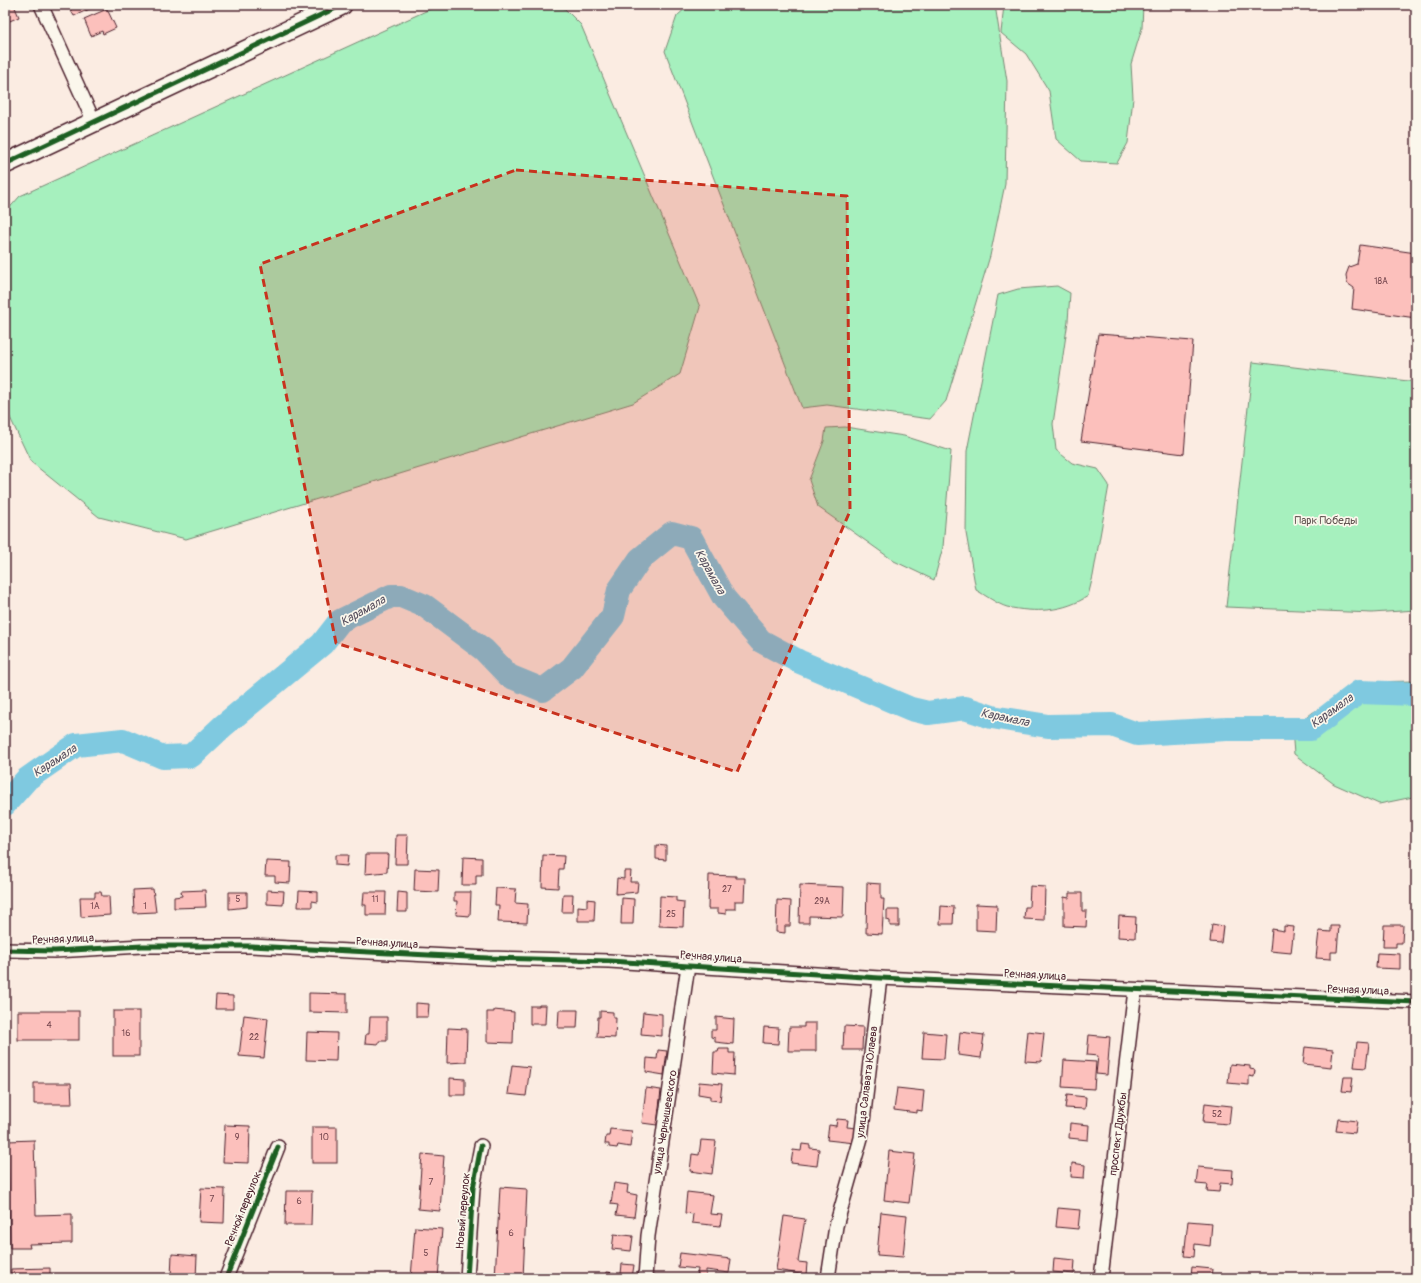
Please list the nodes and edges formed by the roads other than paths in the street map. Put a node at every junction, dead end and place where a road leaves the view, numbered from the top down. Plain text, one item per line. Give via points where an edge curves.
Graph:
1 (41, 5) edge
2 (342, 5) edge
3 (323, 9) edge
4 (94, 122) junction
5 (5, 164) edge
6 (5, 950) edge
7 (688, 966) junction
8 (880, 978) junction
9 (1135, 990) junction
10 (1416, 1002) edge
11 (481, 1146) dead end
12 (278, 1147) dead end
13 (226, 1278) edge
14 (467, 1278) edge
15 (645, 1278) edge
16 (828, 1278) edge
17 (1101, 1278) edge

1 - 4 street
2 - 3 street
3 - 4 street
4 - 5 street
6 - 7 street, Речная улица via 251,946
7 - 8 street, Речная улица
7 - 15 street, улица Чернышевского via 648,1236
8 - 9 street, Речная улица
8 - 16 street, улица Салавата Юлаева via 861,1138 836,1226
9 - 10 street, Речная улица
9 - 17 street, проспект Дружбы
11 - 14 street, Новый переулок via 473,1188
12 - 13 street, Речной переулок

